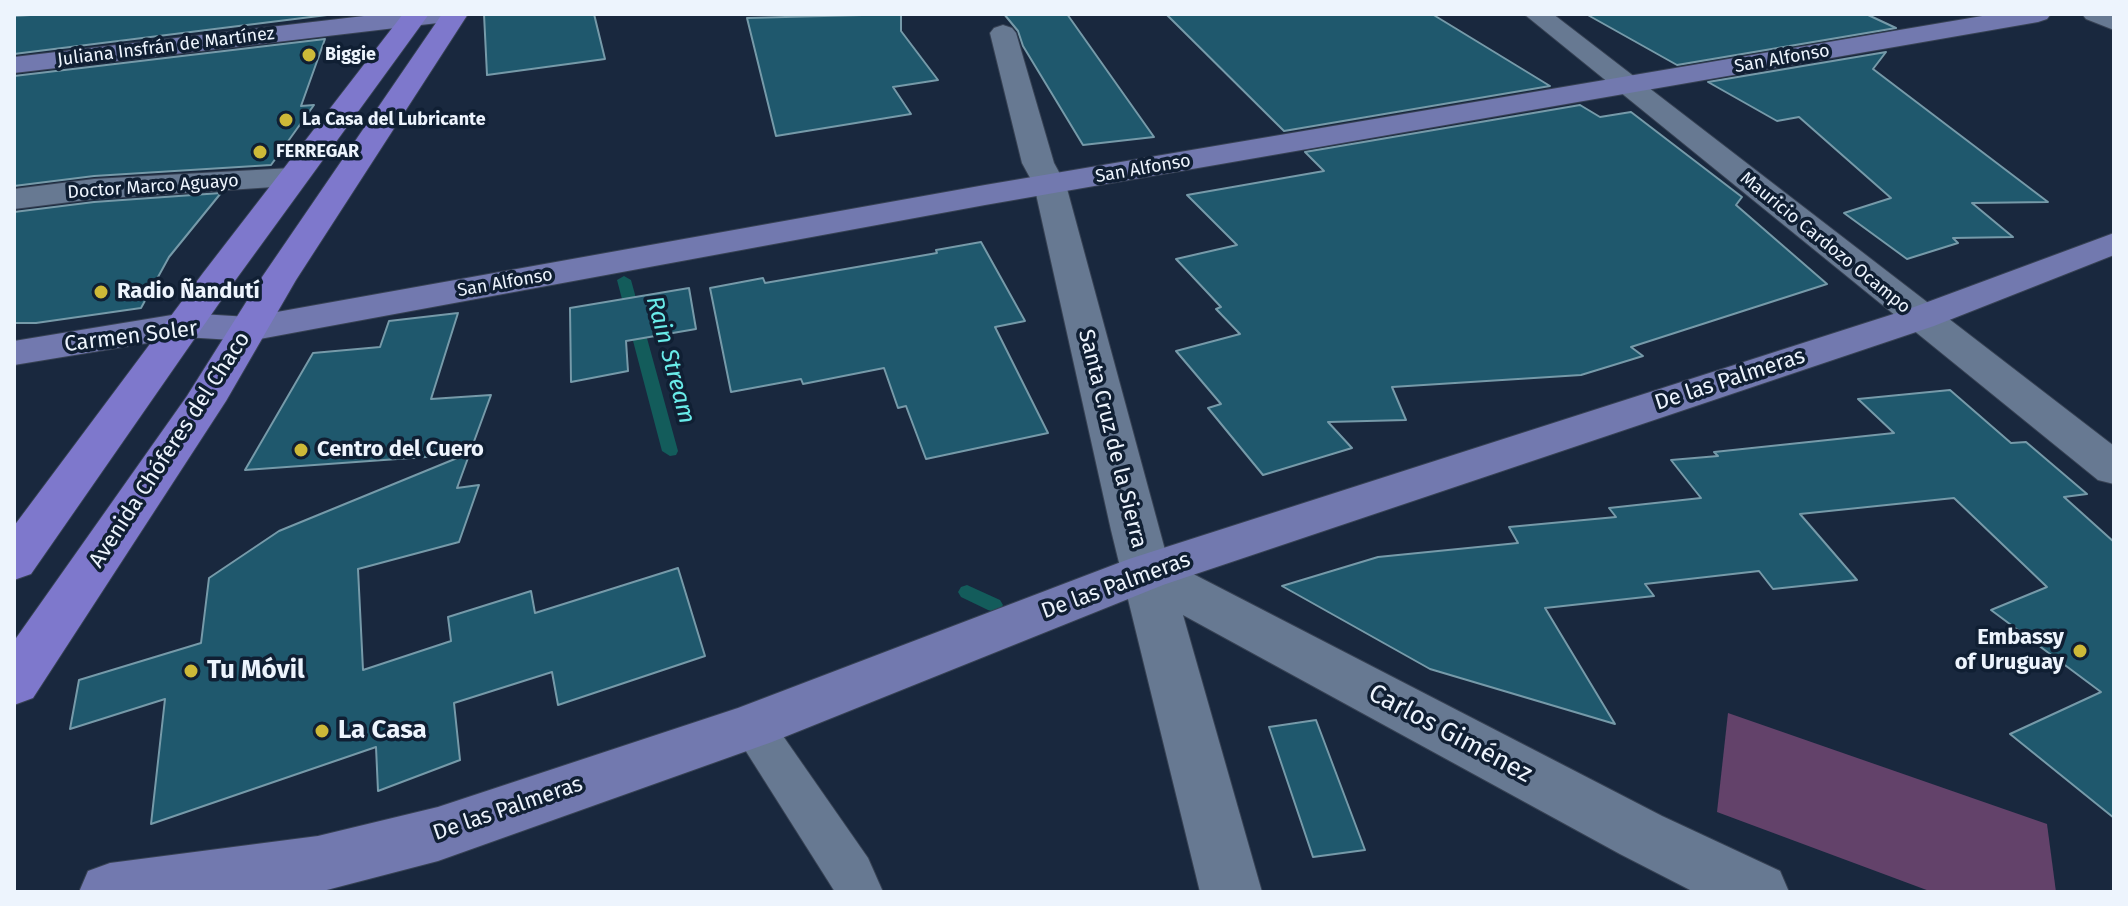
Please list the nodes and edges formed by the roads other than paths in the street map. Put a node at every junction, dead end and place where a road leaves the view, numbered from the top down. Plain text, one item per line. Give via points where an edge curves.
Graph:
1 (446, 14) edge
2 (455, 14) edge
3 (1537, 14) edge
4 (2038, 14) edge
5 (2095, 14) edge
6 (414, 16) edge
7 (2114, 22) edge
8 (1003, 33) dead end
9 (14, 65) edge
10 (1628, 86) junction
11 (292, 178) junction
12 (1050, 185) junction
13 (14, 199) edge
14 (2114, 243) edge
15 (1920, 318) junction
16 (184, 325) junction
17 (249, 329) junction
18 (14, 353) edge
19 (2114, 469) edge
20 (14, 562) edge
21 (1146, 572) junction
22 (14, 683) edge
23 (752, 726) junction
24 (110, 892) edge
25 (859, 892) edge
26 (1231, 892) edge
27 (1758, 892) edge

1 - 6 street, Juliana Insfrán de Martínez
2 - 17 main road, Avenida Chóferes del Chaco
3 - 10 street, Mauricio Cardozo Ocampo
4 - 10 street, San Alfonso
5 - 7 street
6 - 9 street, Juliana Insfrán de Martínez
6 - 11 main road
8 - 12 street, Santa Cruz de la Sierra via 1038,163
10 - 12 street, San Alfonso
10 - 15 street, Mauricio Cardozo Ocampo
11 - 13 street, Doctor Marco Aguayo
11 - 16 main road
12 - 17 street, San Alfonso
12 - 21 street, Santa Cruz de la Sierra
14 - 15 street, De las Palmeras
15 - 19 street, Mauricio Cardozo Ocampo
15 - 21 street, De las Palmeras
16 - 17 street, Carmen Soler
16 - 18 street, Carmen Soler
16 - 20 main road
17 - 22 main road, Avenida Chóferes del Chaco
21 - 23 street, De las Palmeras
21 - 26 street, Santa Cruz de la Sierra
21 - 27 street, Carlos Giménez
23 - 24 street, De las Palmeras via 438,834 318,864
23 - 25 lane

